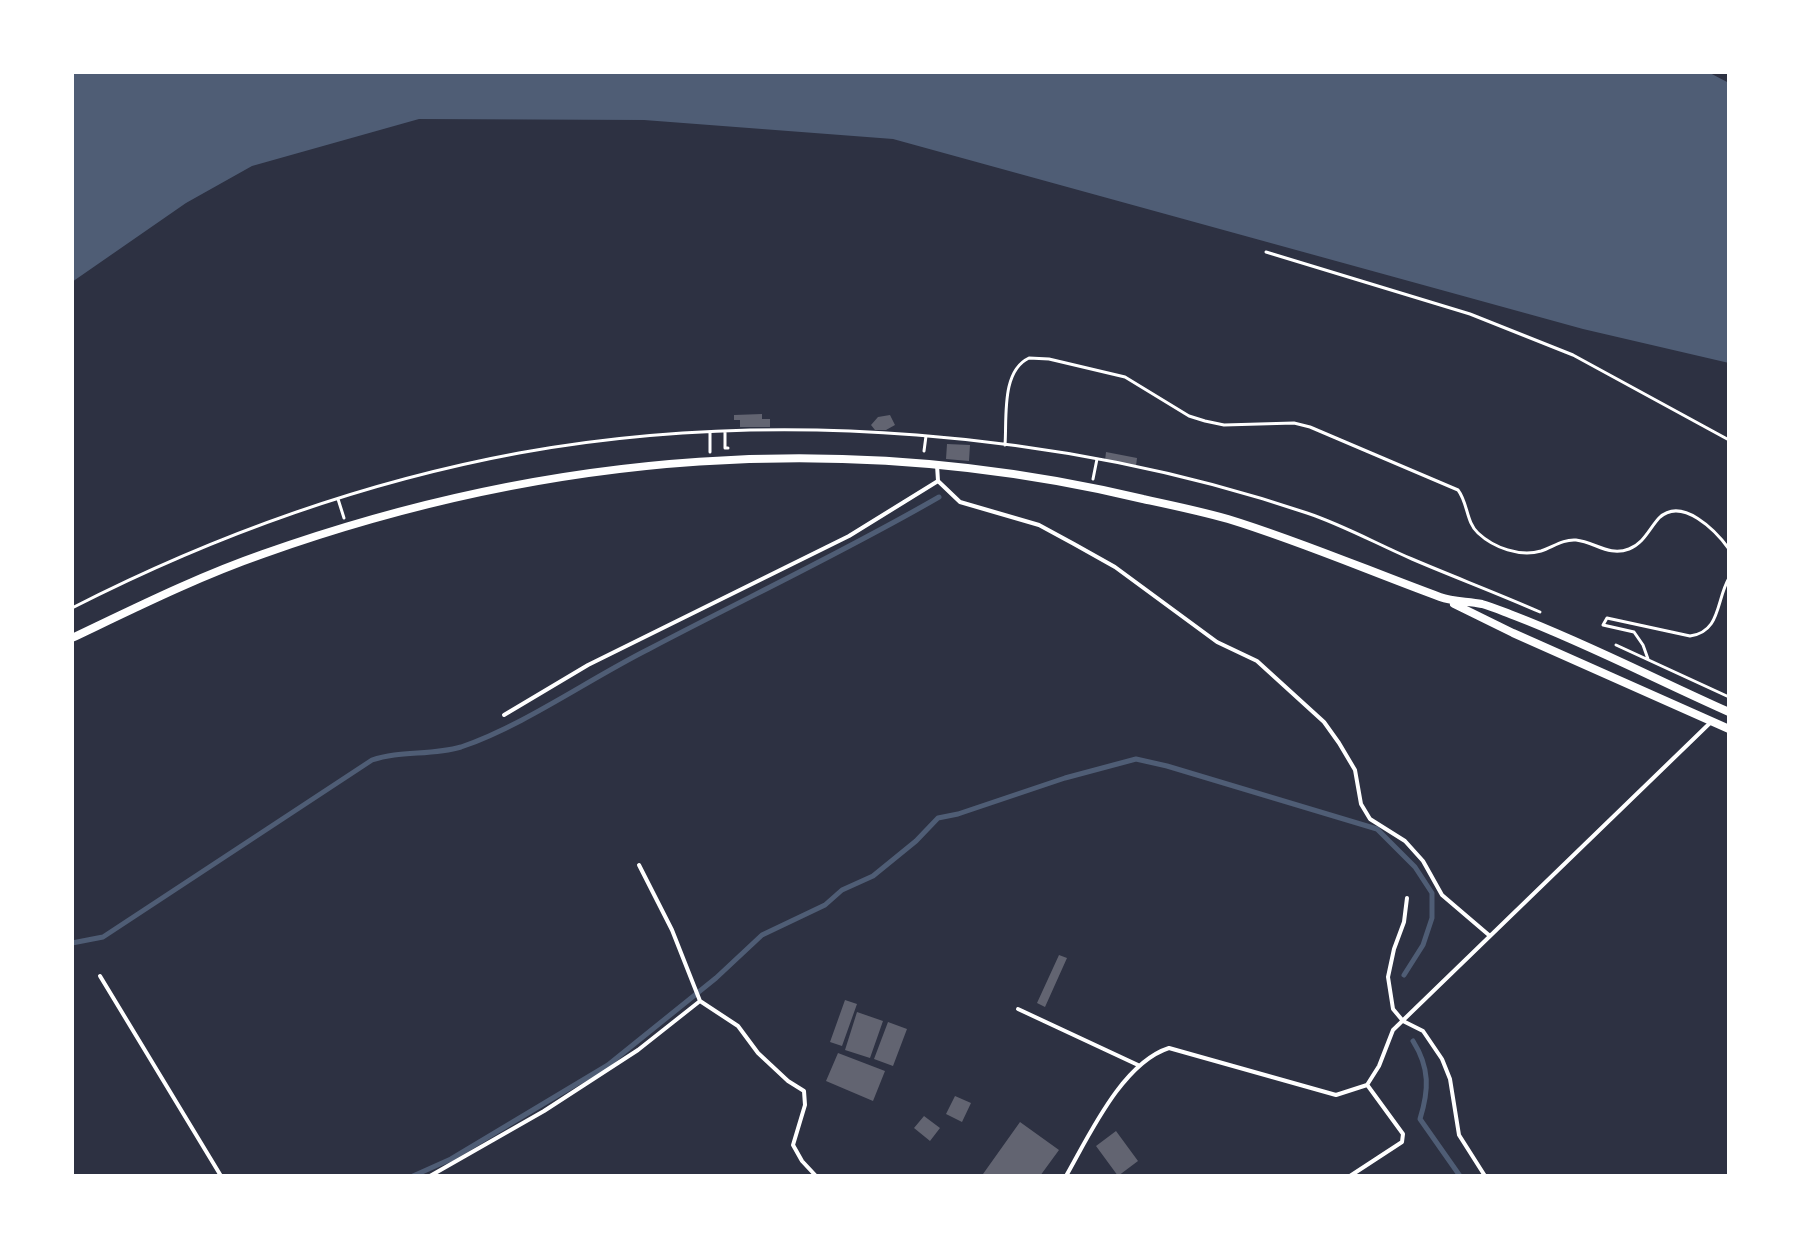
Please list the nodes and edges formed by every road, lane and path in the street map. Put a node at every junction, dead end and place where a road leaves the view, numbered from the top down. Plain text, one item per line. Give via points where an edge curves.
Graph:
1 (1266, 252) dead end
2 (710, 432) dead end
3 (725, 432) dead end
4 (926, 436) dead end
5 (1729, 440) edge
6 (1005, 445) dead end
7 (741, 459) junction
8 (1097, 459) dead end
9 (710, 460) junction
10 (923, 463) junction
11 (937, 464) junction
12 (938, 481) junction
13 (1091, 486) junction
14 (338, 499) dead end
15 (346, 526) junction
16 (1729, 549) edge
17 (1729, 578) edge
18 (1446, 600) junction
19 (72, 638) edge
20 (1648, 659) dead end
21 (1729, 712) edge
22 (504, 715) dead end
23 (1698, 715) junction
24 (1712, 721) junction
25 (1729, 729) edge
26 (639, 865) dead end
27 (1407, 898) dead end
28 (1490, 936) junction
29 (100, 976) dead end
30 (700, 1001) junction
31 (1018, 1009) dead end
32 (1403, 1021) junction
33 (1138, 1065) junction
34 (1367, 1085) junction
35 (221, 1176) edge
36 (430, 1176) edge
37 (816, 1176) edge
38 (1066, 1176) edge
39 (1350, 1176) edge
40 (1485, 1176) edge

1 - 5 path via 1470,314 1573,355
2 - 9 path
3 - 7 path via 725,448 741,448
4 - 10 path
6 - 16 path via 1015,369 1029,358 1049,359 1125,377 1205,421 1294,423 1374,452 1458,490 1472,526 1503,549 1540,551 1574,540 1614,552 1631,548 1660,517 1674,512 1691,513
7 - 9 street
7 - 10 street
8 - 13 path
9 - 15 street via 518,483
10 - 11 street
11 - 12 lane
11 - 13 street
12 - 22 lane via 849,536 588,665
12 - 28 lane via 960,502 1039,525 1115,567 1217,642 1257,661 1324,722 1355,770 1361,804 1370,819 1405,841 1442,895
13 - 18 street via 1224,518
14 - 15 path
15 - 19 street via 170,591
17 - 20 path via 1712,626 1703,634 1690,636 1607,618 1603,625 1634,632
18 - 21 street via 1482,604 1516,617
18 - 23 street
21 - 23 lane via 1709,705
23 - 24 street
24 - 25 street
24 - 28 lane
26 - 30 lane
27 - 32 lane via 1388,977 1393,1009
28 - 32 lane
29 - 35 lane
30 - 36 lane via 638,1050
30 - 37 lane via 738,1026 758,1053 804,1091 793,1145
31 - 33 lane
32 - 34 lane via 1393,1030
32 - 40 lane via 1423,1031 1442,1059 1459,1135
33 - 34 lane via 1169,1048 1336,1095
33 - 38 lane
34 - 39 lane via 1403,1134 1402,1142

